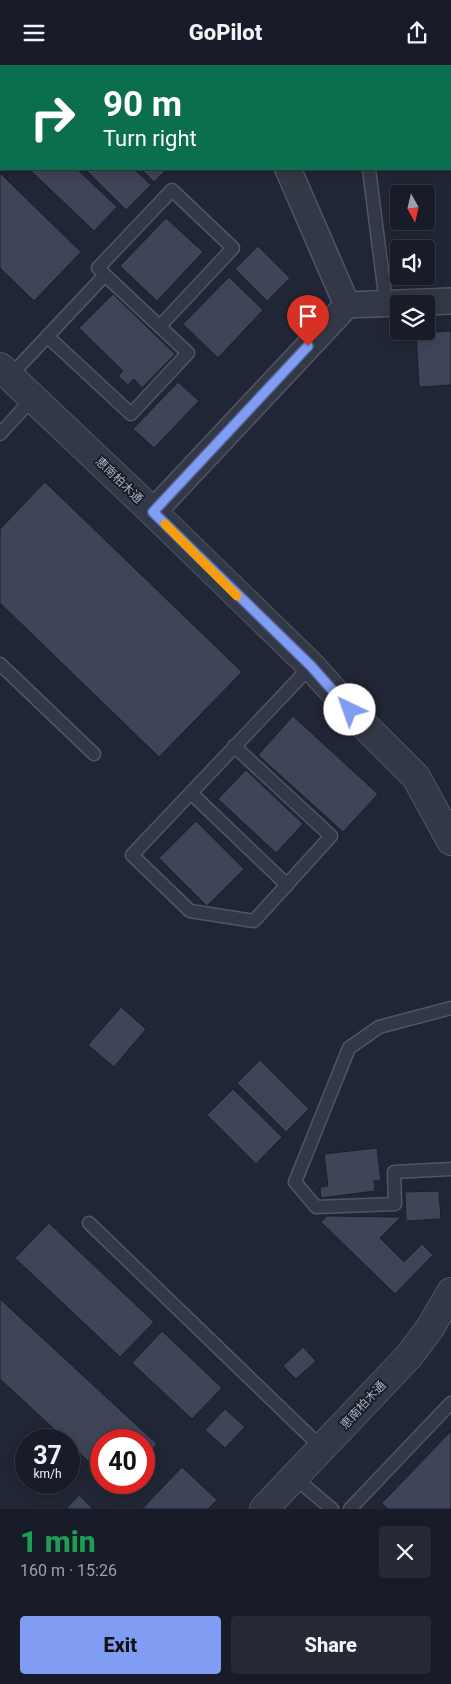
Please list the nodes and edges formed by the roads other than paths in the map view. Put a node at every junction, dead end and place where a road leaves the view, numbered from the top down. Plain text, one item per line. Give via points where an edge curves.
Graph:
1 (288, 170) edge
2 (369, 170) edge
3 (105, 275) junction
4 (451, 301) edge
5 (386, 303) junction
6 (348, 305) junction
7 (160, 326) junction
8 (47, 336) junction
9 (5, 371) edge
10 (33, 398) junction
11 (0, 434) edge
12 (153, 512) junction
13 (0, 664) edge
14 (311, 666) junction
15 (234, 746) junction
16 (94, 754) dead end
17 (191, 793) junction
18 (451, 841) edge
19 (287, 885) junction
20 (451, 1008) edge
21 (451, 1169) edge
22 (89, 1223) dead end
23 (451, 1292) edge
24 (451, 1403) edge
25 (322, 1448) junction
26 (294, 1477) junction
27 (264, 1509) edge
28 (332, 1509) edge
29 (350, 1509) edge

1 - 6 street
2 - 5 lane
3 - 7 lane
3 - 7 lane via 98,268 172,189 233,248
3 - 8 lane
4 - 5 street
5 - 6 street
6 - 12 street
7 - 8 lane via 188,353 131,414
8 - 9 lane
9 - 10 street, 恵南柏木通
10 - 11 lane
10 - 12 street, 恵南柏木通
12 - 14 street, 恵南柏木通
13 - 16 lane
14 - 15 lane
14 - 18 street, 恵南柏木通 via 416,777
15 - 17 lane
15 - 19 lane via 331,836
17 - 19 lane
17 - 19 lane via 132,855 190,911 254,921
20 - 21 lane via 379,1027 349,1049 295,1182 316,1207 395,1204 394,1172
22 - 25 lane
23 - 25 street, 恵南柏木通 via 409,1357
24 - 29 lane
25 - 26 street, 恵南柏木通
26 - 27 street, 恵南柏木通
26 - 28 lane

